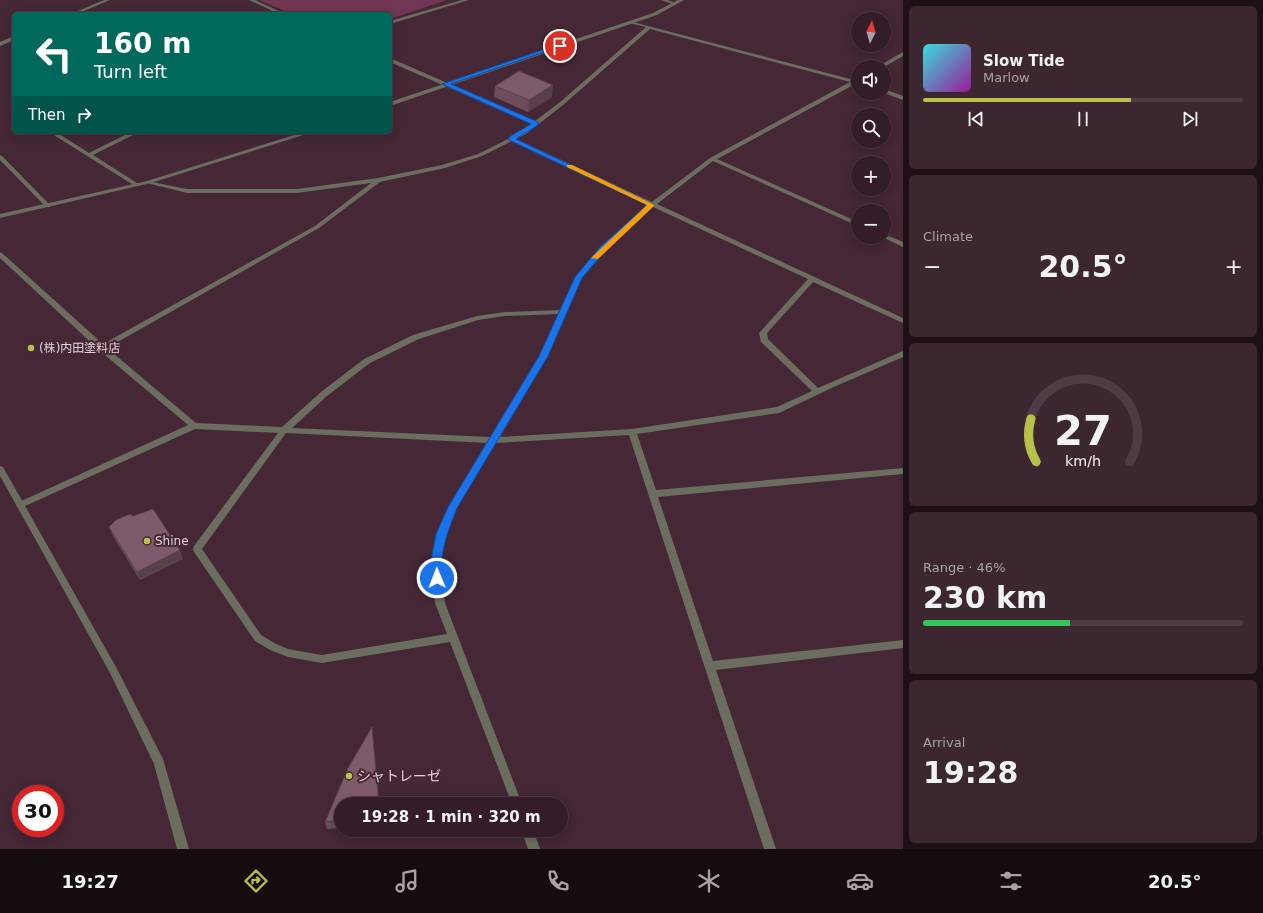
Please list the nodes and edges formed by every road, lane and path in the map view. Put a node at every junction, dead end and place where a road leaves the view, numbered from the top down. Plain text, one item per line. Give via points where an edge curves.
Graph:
1 (108, 0) edge
2 (251, 0) edge
3 (467, 0) edge
4 (663, 0) edge
5 (682, 0) edge
6 (459, 1) edge
7 (675, 4) junction
8 (79, 12) edge
9 (278, 12) edge
10 (392, 22) edge
11 (631, 22) junction
12 (649, 27) junction
13 (12, 39) edge
14 (0, 44) edge
15 (903, 54) edge
16 (392, 61) edge
17 (891, 61) edge
18 (851, 80) edge
19 (445, 84) junction
20 (851, 85) edge
21 (891, 94) edge
22 (903, 98) edge
23 (392, 103) edge
24 (536, 124) junction
25 (55, 134) edge
26 (132, 134) edge
27 (301, 134) edge
28 (511, 139) junction
29 (89, 155) junction
30 (0, 157) edge
31 (712, 159) junction
32 (378, 180) junction
33 (149, 182) junction
34 (137, 185) junction
35 (652, 205) junction
36 (48, 206) junction
37 (0, 216) edge
38 (851, 221) edge
39 (891, 239) edge
40 (903, 245) edge
41 (0, 254) edge
42 (812, 278) junction
43 (563, 312) junction
44 (903, 321) edge
45 (102, 348) junction
46 (903, 354) edge
47 (818, 392) junction
48 (194, 426) junction
49 (284, 430) junction
50 (632, 432) junction
51 (493, 440) junction
52 (0, 469) edge
53 (903, 471) edge
54 (653, 494) junction
55 (20, 505) junction
56 (453, 637) junction
57 (903, 644) edge
58 (710, 666) junction
59 (514, 797) edge
60 (530, 837) edge
61 (184, 849) edge
62 (534, 849) edge
63 (770, 849) edge

1 - 8 street
2 - 9 street
3 - 6 street
4 - 7 street
5 - 7 street
6 - 10 street
7 - 11 street
11 - 12 street
11 - 19 street
12 - 18 street
12 - 24 street
13 - 14 street
15 - 17 street
16 - 19 street
19 - 23 street
19 - 24 street
20 - 31 street
21 - 22 street
24 - 28 street
25 - 29 street
26 - 29 street
27 - 33 street
28 - 32 street via 480,155 443,167
28 - 35 street
29 - 34 street
30 - 36 street
31 - 35 street
31 - 38 street
32 - 33 street via 297,191 187,191
32 - 45 street via 317,227
33 - 34 street
34 - 36 street
35 - 42 street
35 - 43 street via 603,248 579,277
36 - 37 street
39 - 40 street
41 - 45 street
42 - 44 street
42 - 47 street via 763,333 764,340
43 - 49 street via 477,318 416,337 367,361 324,394
43 - 51 street via 544,356
45 - 48 street
46 - 47 street
47 - 50 street via 779,410
48 - 49 street
48 - 55 street
49 - 51 street
49 - 56 street via 197,549 258,638 285,653 301,658 322,659
50 - 51 street
50 - 54 street
51 - 56 street via 453,507 441,534 435,565 440,604
52 - 55 street
53 - 54 street
54 - 58 street
55 - 61 street via 113,670 159,763
56 - 59 street
57 - 58 street
58 - 63 street
60 - 62 street

